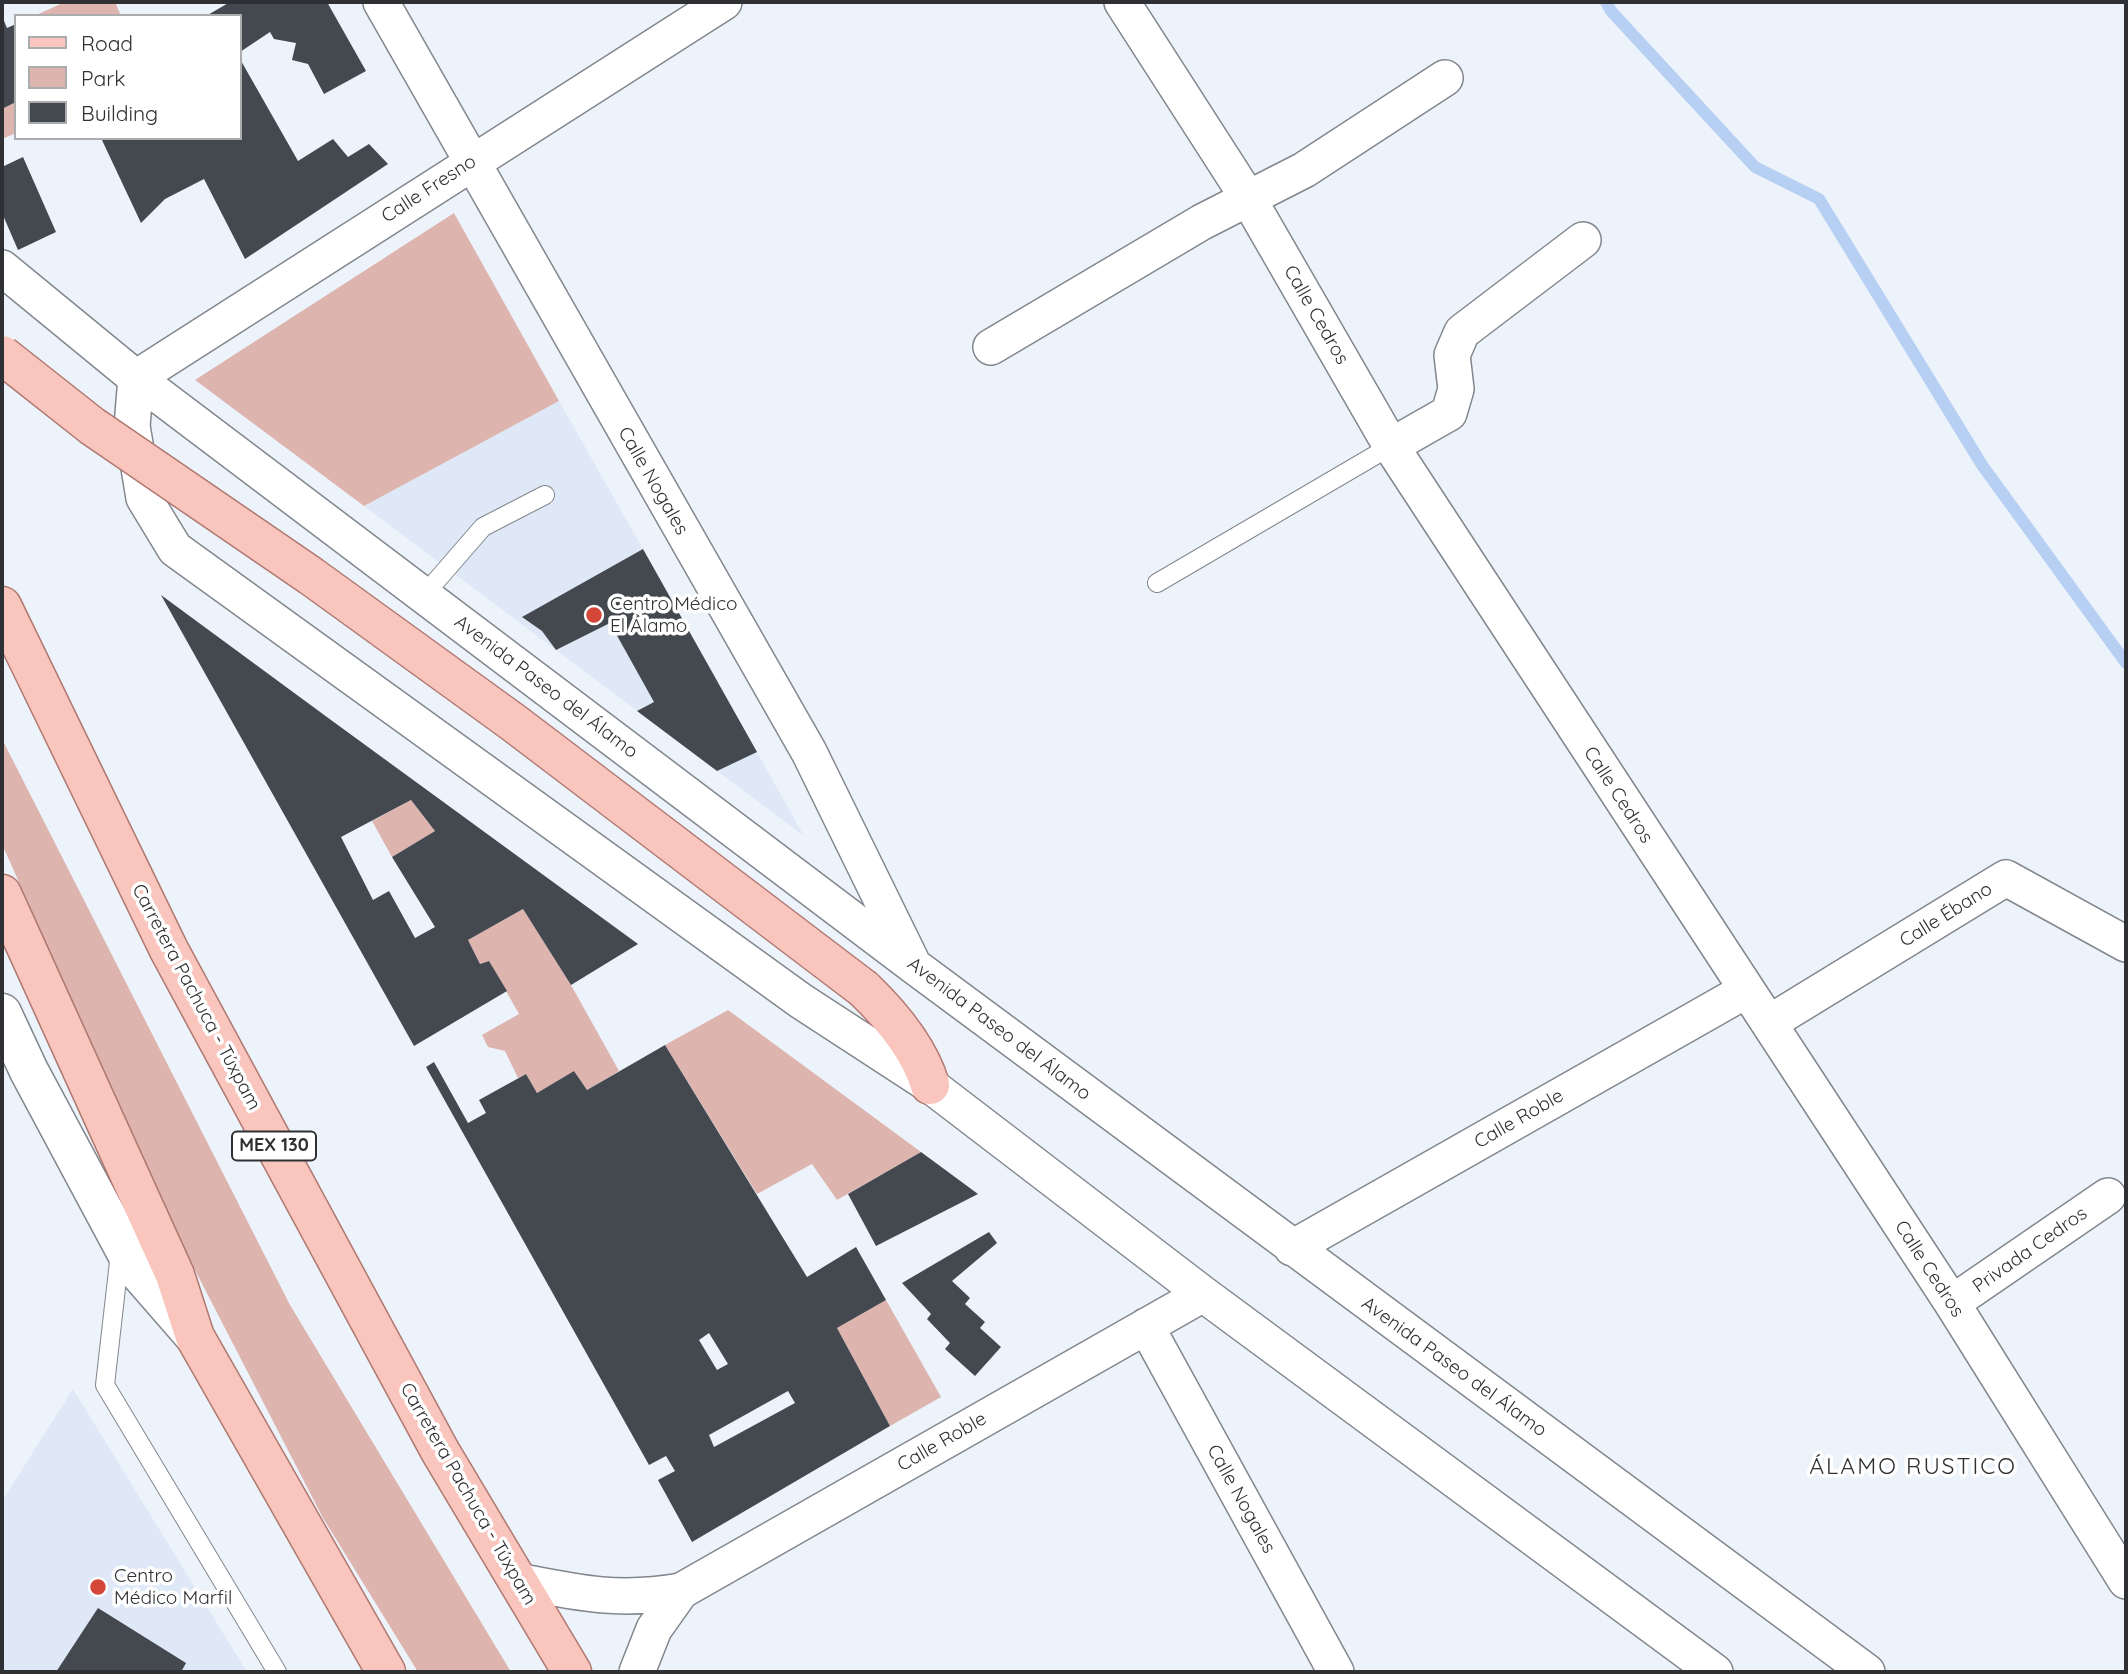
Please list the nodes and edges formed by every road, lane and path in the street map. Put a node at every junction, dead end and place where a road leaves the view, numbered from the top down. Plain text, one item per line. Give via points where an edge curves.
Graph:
1 (381, 2) edge
2 (724, 2) edge
3 (1122, 2) edge
4 (1445, 78) dead end
5 (470, 162) junction
6 (1248, 198) junction
7 (1583, 240) dead end
8 (2, 268) edge
9 (991, 347) dead end
10 (2, 355) edge
11 (136, 378) junction
12 (1391, 446) junction
13 (545, 495) dead end
14 (1157, 583) dead end
15 (424, 595) junction
16 (2, 606) edge
17 (2, 894) edge
18 (2126, 944) edge
19 (914, 966) junction
20 (1745, 991) junction
21 (2, 1013) edge
22 (1769, 1023) junction
23 (930, 1085) junction
24 (2108, 1196) dead end
25 (121, 1243) junction
26 (1292, 1248) junction
27 (1203, 1294) junction
28 (1952, 1303) junction
29 (1146, 1326) junction
30 (195, 1337) junction
31 (518, 1581) junction
32 (2126, 1581) edge
33 (681, 1591) junction
34 (277, 1672) edge
35 (386, 1672) edge
36 (572, 1672) edge
37 (637, 1672) edge
38 (1336, 1672) edge
39 (1715, 1672) edge
40 (1867, 1672) edge

1 - 5 street, Calle Nogales
2 - 5 street, Calle Fresno
3 - 6 street, Calle Cedros
4 - 6 street via 1304,170
5 - 11 street, Calle Fresno
5 - 19 street, Calle Nogales via 809,752
6 - 9 street
6 - 12 street, Calle Cedros
7 - 12 street via 1462,332 1452,355 1456,389 1449,413
8 - 11 street, Avenida Paseo del Álamo
10 - 23 main road, bridge via 92,426 514,723 864,989 899,1027 925,1067
11 - 15 street, Avenida Paseo del Álamo
11 - 23 street via 132,426 144,498 175,549 801,1001
12 - 14 lane
12 - 20 street, Calle Cedros
13 - 15 lane via 483,527
15 - 19 street, Avenida Paseo del Álamo
16 - 31 main road, Carretera Pachuca - Túxpam / MEX 130 via 169,950 440,1451
17 - 30 main road via 175,1275
18 - 22 street, Calle Ébano via 2006,878
19 - 26 street, Avenida Paseo del Álamo
20 - 22 street, Calle Cedros
20 - 26 street, Calle Roble
21 - 25 street
22 - 28 street, Calle Cedros
23 - 27 street
24 - 28 street, Privada Cedros
25 - 30 street via 134,1267
25 - 34 lane via 106,1385
26 - 40 street, Avenida Paseo del Álamo
27 - 29 street, Calle Roble
27 - 39 street
28 - 32 street, Calle Cedros
29 - 33 street, Calle Roble
29 - 38 street, Calle Nogales
30 - 35 main road
31 - 33 street, Calle Roble via 591,1596 643,1598
31 - 36 main road, Carretera Pachuca - Túxpam / MEX 130
33 - 37 street, Calle Roble via 654,1629

